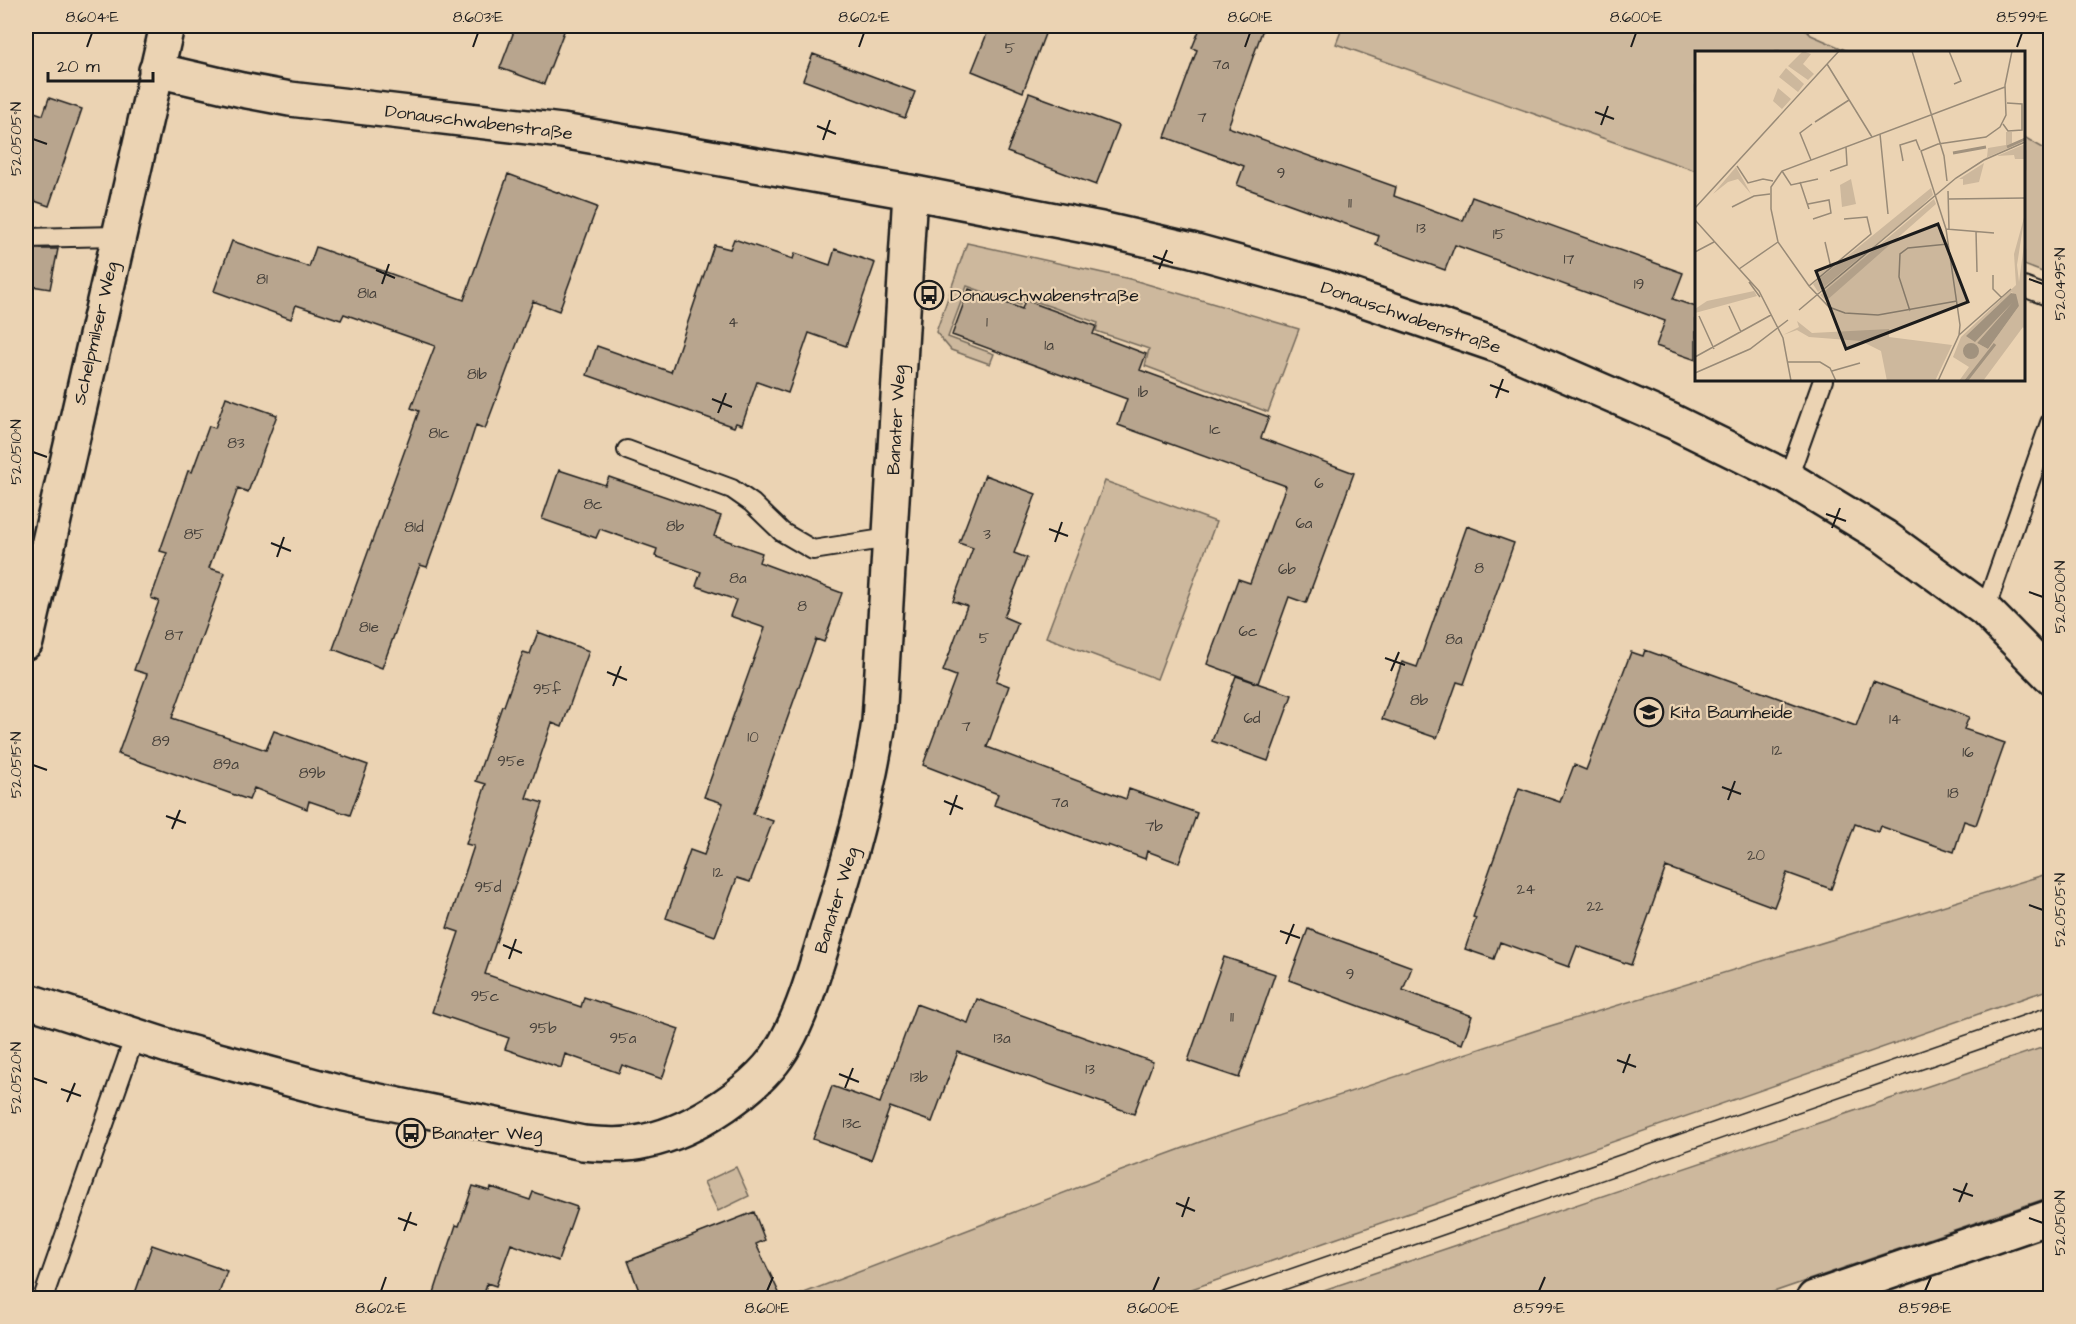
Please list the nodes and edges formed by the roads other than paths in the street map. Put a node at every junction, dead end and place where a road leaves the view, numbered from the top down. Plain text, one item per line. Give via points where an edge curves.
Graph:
1 (167, 26) edge
2 (156, 70) junction
3 (910, 192) junction
4 (117, 236) junction
5 (26, 238) edge
6 (2025, 287) edge
7 (2050, 297) edge
8 (1822, 381) edge
9 (2050, 423) edge
10 (627, 450) dead end
11 (1788, 478) junction
12 (889, 538) junction
13 (1985, 610) junction
14 (26, 642) edge
15 (2050, 676) edge
16 (26, 1000) edge
17 (135, 1036) junction
18 (2050, 1216) edge
19 (1845, 1293) edge
20 (43, 1299) edge
21 (1814, 1299) edge

1 - 2 street, Schelpmilser Weg
2 - 3 street, Donauschwabenstraße via 290,99 562,131
2 - 4 street, Schelpmilser Weg
3 - 11 street, Donauschwabenstraße via 1101,229 1326,287 1499,346 1672,421
3 - 12 street, Banater Weg
4 - 5 lane
4 - 14 street, Schelpmilser Weg
6 - 7 lane
8 - 11 lane
9 - 13 lane
10 - 12 lane via 732,489 782,532 813,550
11 - 13 street, Donauschwabenstraße via 1885,537
12 - 17 street, Banater Weg via 879,722 860,820 800,1012 784,1046 766,1071 736,1098 680,1130 647,1141 583,1143 345,1094
13 - 15 street, Donauschwabenstraße
16 - 17 street, Banater Weg
17 - 20 lane
18 - 19 street
19 - 21 street

